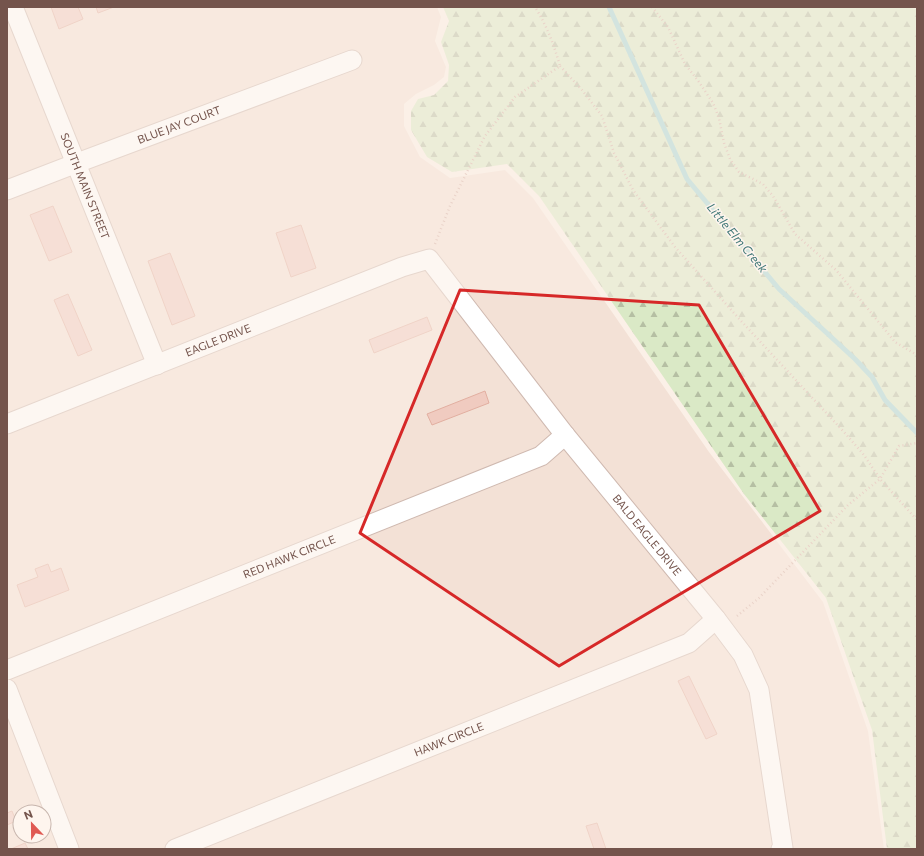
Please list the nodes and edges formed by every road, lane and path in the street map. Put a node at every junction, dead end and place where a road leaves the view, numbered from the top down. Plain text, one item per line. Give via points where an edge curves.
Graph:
1 (13, 7) edge
2 (535, 7) edge
3 (652, 7) edge
4 (352, 60) dead end
5 (560, 66) junction
6 (77, 163) junction
7 (7, 190) edge
8 (429, 259) junction
9 (917, 355) edge
10 (157, 365) junction
11 (7, 424) edge
12 (565, 435) junction
13 (917, 443) edge
14 (880, 479) junction
15 (917, 520) edge
16 (719, 624) junction
17 (7, 670) edge
18 (7, 689) edge
19 (69, 849) edge
20 (175, 849) edge
21 (782, 849) edge

1 - 6 street, SOUTH MAIN STREET
2 - 5 path via 552,40
3 - 9 path via 668,27 685,64 713,103 724,143 738,172 763,184 795,234 836,270 895,342
4 - 6 street, BLUE JAY COURT
5 - 8 path via 515,97 485,136 450,206
5 - 14 path via 602,116 614,152 633,190 675,247 844,432
6 - 7 street, BLUE JAY COURT
6 - 10 street, SOUTH MAIN STREET
8 - 10 street, EAGLE DRIVE via 402,267
8 - 12 street, BALD EAGLE DRIVE
10 - 11 street, EAGLE DRIVE
12 - 16 street, BALD EAGLE DRIVE
12 - 17 street, RED HAWK CIRCLE via 541,456
13 - 14 path via 899,446
14 - 15 path
14 - 16 path via 848,505 759,598
16 - 20 street, HAWK CIRCLE via 689,643
16 - 21 street, BALD EAGLE DRIVE via 743,655 759,690
18 - 19 street

